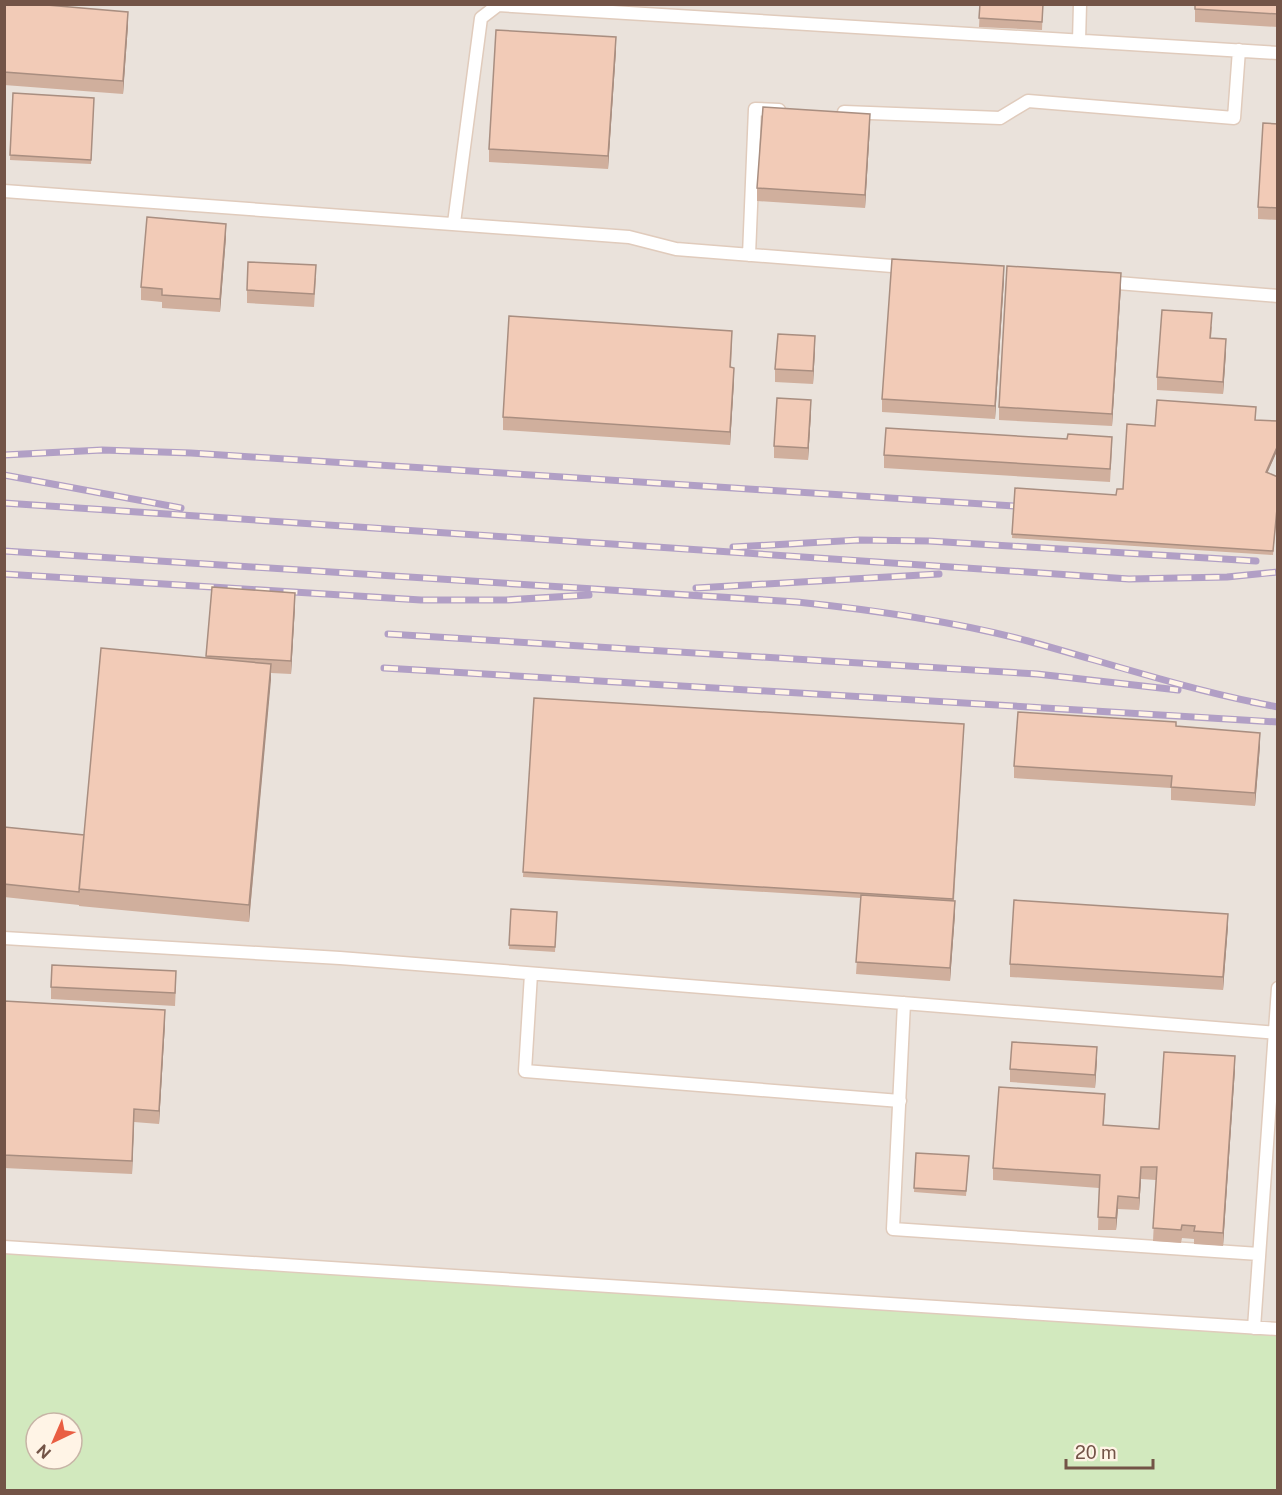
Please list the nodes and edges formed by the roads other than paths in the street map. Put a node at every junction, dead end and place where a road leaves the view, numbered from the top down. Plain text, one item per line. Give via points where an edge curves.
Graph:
1 (1080, 4) edge
2 (1079, 41) junction
3 (1239, 50) junction
4 (1278, 53) edge
5 (790, 111) edge
6 (836, 112) edge
7 (4, 191) edge
8 (454, 223) junction
9 (749, 255) junction
10 (913, 268) edge
11 (1089, 281) edge
12 (1278, 296) edge
13 (4, 938) edge
14 (531, 974) junction
15 (1278, 988) edge
16 (904, 1003) junction
17 (1276, 1033) edge
18 (900, 1101) junction
19 (4, 1247) edge
20 (1259, 1254) junction
21 (1254, 1328) junction
22 (1278, 1329) edge

1 - 2 lane
2 - 3 lane
2 - 8 lane via 498,5 481,18
3 - 4 lane
3 - 6 lane via 1234,118 1028,101 1000,118
5 - 9 lane via 755,109
7 - 8 lane
8 - 9 lane via 629,237 676,249
9 - 10 lane
11 - 12 lane
13 - 14 lane
14 - 16 lane
14 - 18 lane via 525,1071
15 - 17 lane
16 - 17 lane
16 - 18 lane
17 - 20 lane
18 - 20 lane via 893,1229
19 - 21 lane
20 - 21 lane
21 - 22 lane

